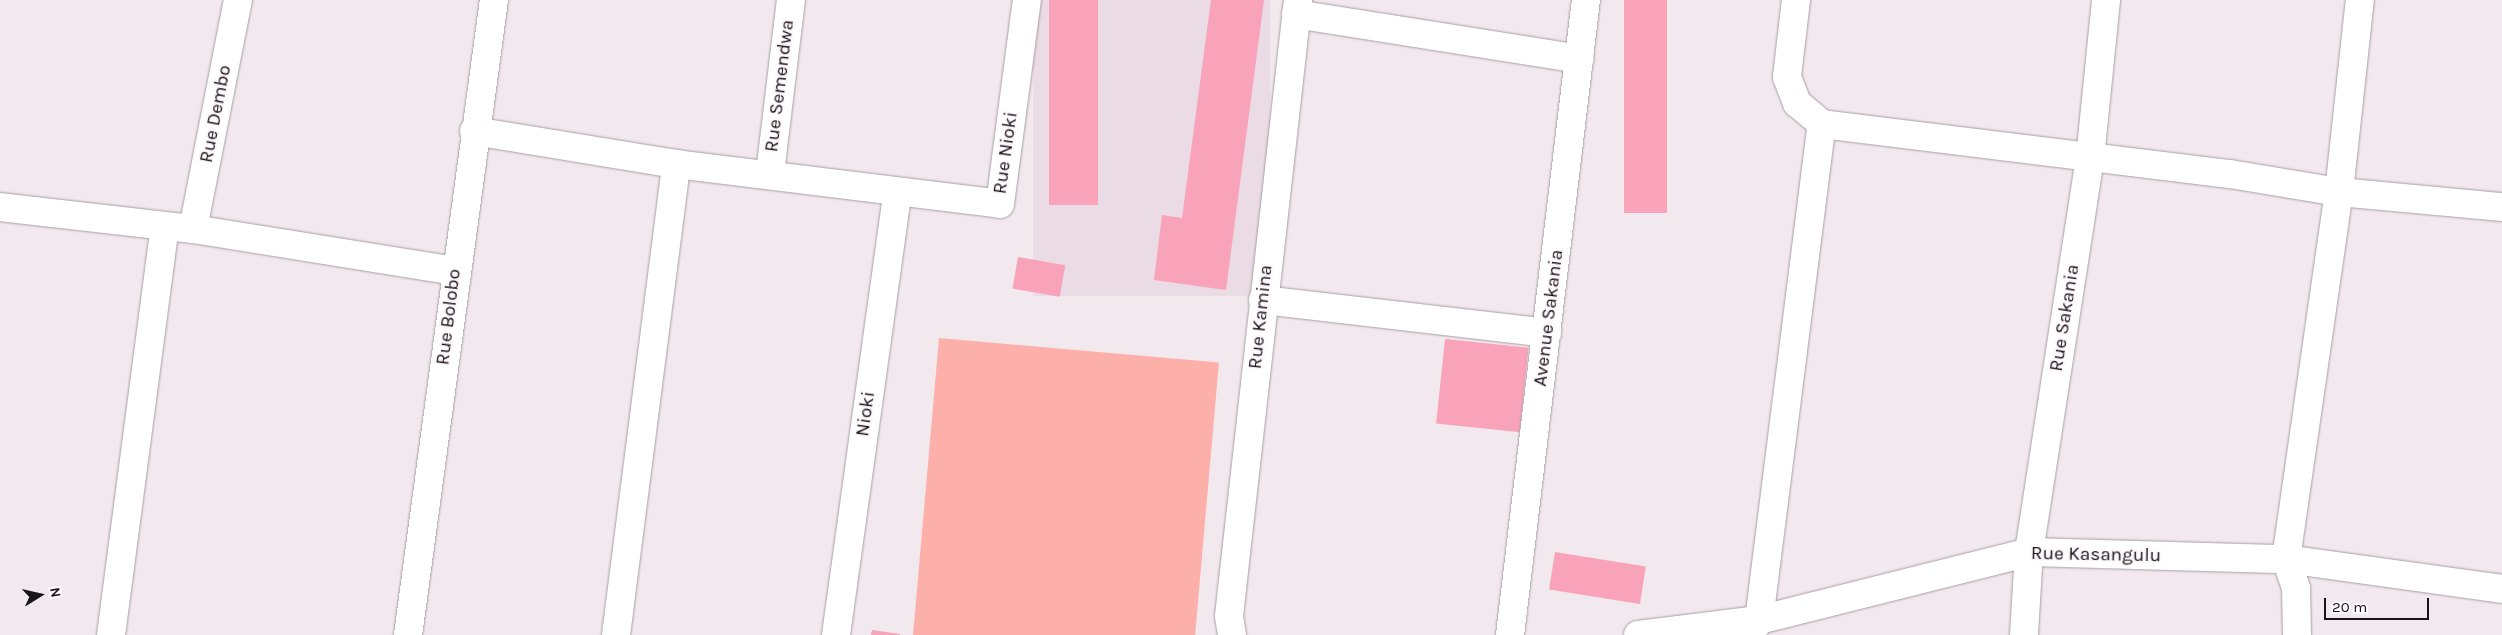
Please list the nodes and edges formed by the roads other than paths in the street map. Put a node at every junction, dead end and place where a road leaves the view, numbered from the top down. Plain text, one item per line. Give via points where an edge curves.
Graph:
1 (238, 0) edge
2 (494, 0) edge
3 (791, 0) edge
4 (1027, 0) edge
5 (1586, 0) edge
6 (1796, 0) edge
7 (2106, 0) edge
8 (2360, 0) edge
9 (1297, 7) edge
10 (1580, 59) junction
11 (1822, 124) junction
12 (474, 131) junction
13 (2090, 158) junction
14 (676, 164) junction
15 (770, 173) junction
16 (2339, 192) junction
17 (897, 193) junction
18 (0, 207) edge
19 (2502, 207) edge
20 (165, 227) junction
21 (193, 229) junction
22 (455, 271) junction
23 (1263, 300) junction
24 (1547, 333) junction
25 (2029, 552) junction
26 (2286, 559) junction
27 (2502, 589) edge
28 (1754, 628) edge
29 (111, 635) edge
30 (408, 635) edge
31 (616, 635) edge
32 (836, 635) edge
33 (1232, 635) edge
34 (1510, 635) edge
35 (1638, 635) edge
36 (2024, 635) edge
37 (2297, 635) edge

1 - 21 street, Rue Dembo
2 - 12 street, Rue Bolobo
3 - 15 street, Rue Semendwa
4 - 17 street, Rue Nioki via 1000,204
5 - 10 street, Avenue Sakania
6 - 11 street via 1787,77 1797,103
7 - 13 street, Rue Sakania
8 - 16 street
9 - 10 street
9 - 23 street, Rue Kamina
10 - 24 street, Avenue Sakania
11 - 13 street
11 - 28 street
12 - 14 street
12 - 22 street, Rue Bolobo
13 - 16 street
13 - 25 street, Rue Sakania
14 - 15 street
14 - 31 street
15 - 17 street
16 - 19 street
16 - 26 street
17 - 32 street, Nioki
18 - 20 street
20 - 21 street
20 - 29 street
21 - 22 street
22 - 30 street, Rue Bolobo
23 - 24 street
23 - 33 street, Rue Kamina via 1229,616
24 - 34 street, Avenue Sakania
25 - 26 street, Rue Kasangulu
25 - 28 street, Rue Kasangulu
25 - 36 street, Rue Sakania
26 - 27 street, Rue Kasangulu
26 - 37 street via 2296,588
28 - 35 street, Rue Kasangulu

